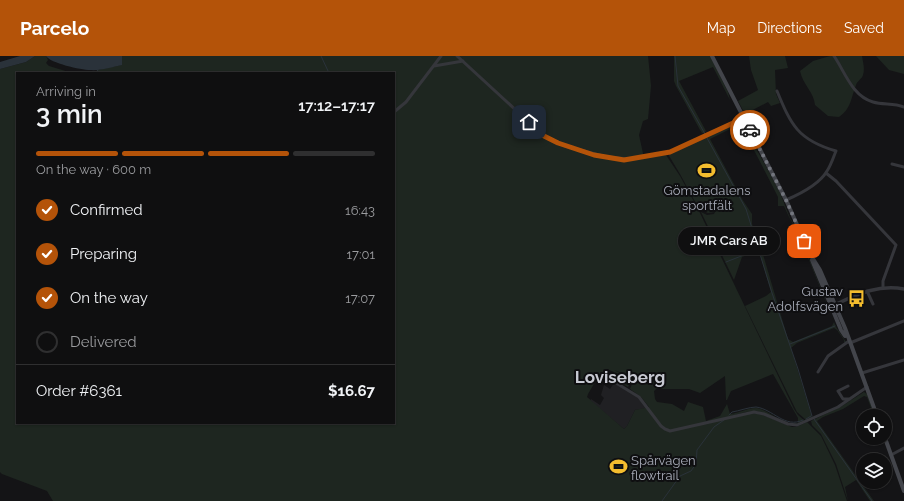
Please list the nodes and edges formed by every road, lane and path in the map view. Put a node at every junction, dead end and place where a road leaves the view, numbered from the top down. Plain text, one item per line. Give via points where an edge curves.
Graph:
1 (441, 56) edge
2 (457, 56) edge
3 (712, 56) edge
4 (834, 56) edge
5 (463, 61) junction
6 (434, 66) junction
7 (777, 91) dead end
8 (904, 107) edge
9 (395, 111) edge
10 (744, 118) junction
11 (892, 164) dead end
12 (904, 167) edge
13 (826, 173) junction
14 (786, 200) junction
15 (883, 287) junction
16 (904, 289) edge
17 (866, 291) junction
18 (873, 304) dead end
19 (833, 305) junction
20 (904, 321) edge
21 (849, 342) junction
22 (904, 360) edge
23 (818, 372) dead end
24 (862, 373) junction
25 (603, 375) dead end
26 (848, 386) dead end
27 (867, 387) junction
28 (852, 399) junction
29 (875, 409) edge
30 (904, 448) edge
31 (892, 454) edge
32 (892, 458) edge
33 (904, 491) edge

1 - 6 street
2 - 5 street
3 - 10 main road
4 - 8 street via 861,97
5 - 6 street
5 - 10 street via 539,132 565,146 607,157 624,160 670,152
6 - 9 street via 406,102
7 - 13 street via 790,121 799,132 819,145 836,151
10 - 14 main road
11 - 12 street
13 - 14 street via 806,191
13 - 15 street via 896,244
14 - 19 main road via 810,254 820,270
15 - 16 street
15 - 17 street
17 - 18 street
17 - 19 street
19 - 21 main road
20 - 21 street
21 - 23 street via 828,356
21 - 24 main road
22 - 24 street
24 - 27 main road
25 - 28 street via 640,397 661,426 670,431 754,412 797,425
26 - 28 street via 838,392 843,399
27 - 28 street
27 - 29 main road
30 - 31 street
32 - 33 main road

